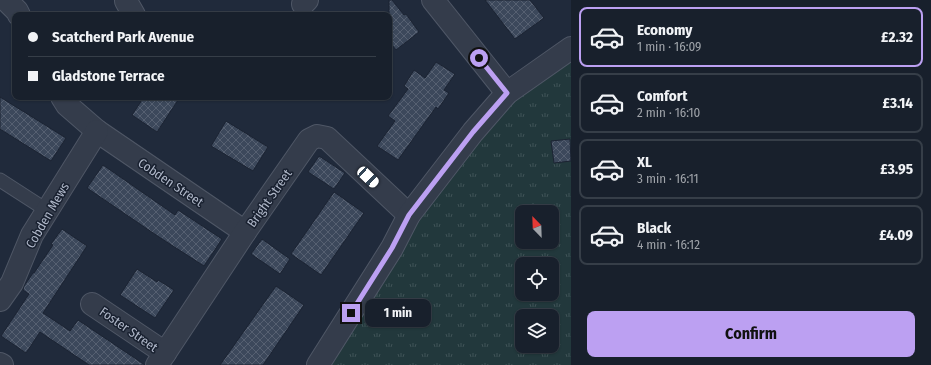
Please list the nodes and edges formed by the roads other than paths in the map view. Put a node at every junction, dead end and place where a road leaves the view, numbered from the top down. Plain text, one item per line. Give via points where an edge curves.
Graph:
1 (6, 0) edge
2 (433, 0) edge
3 (18, 12) edge
4 (571, 48) edge
5 (507, 93) junction
6 (69, 100) edge
7 (97, 131) junction
8 (0, 180) edge
9 (48, 211) junction
10 (409, 215) junction
11 (245, 232) junction
12 (0, 300) edge
13 (92, 304) dead end
14 (161, 359) edge
15 (318, 365) edge

1 - 3 street
2 - 5 street
4 - 5 street
5 - 10 street via 473,132
6 - 7 street, Cobden Street
7 - 9 street, Cobden Mews
7 - 11 street, Cobden Street
8 - 9 lane
9 - 12 street, Cobden Mews via 32,235 12,283
10 - 11 street, Bright Street via 327,138 318,136 310,140
10 - 15 street via 392,248
11 - 14 street, Bright Street
13 - 14 street, Foster Street

